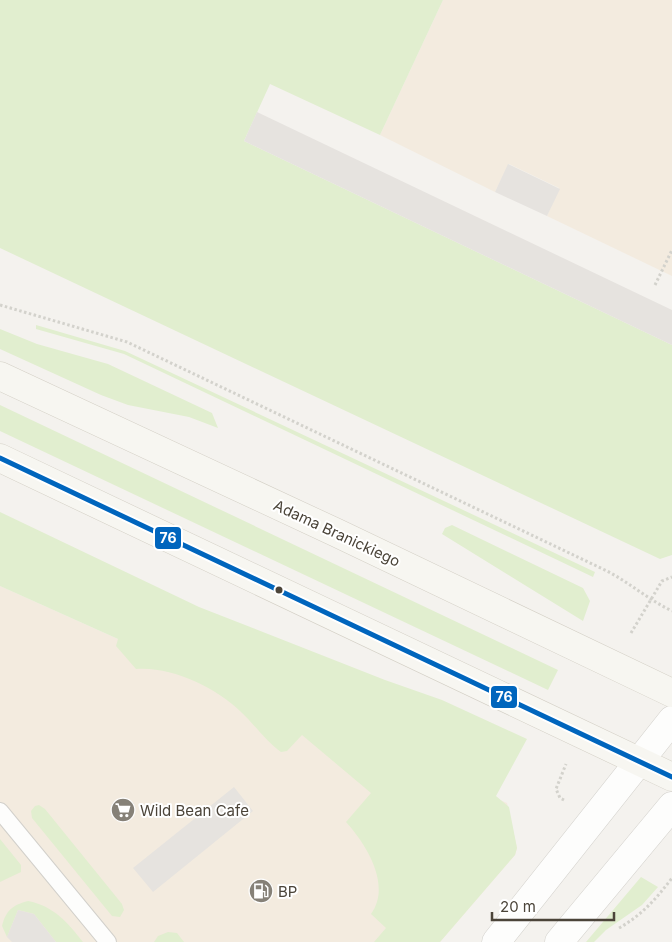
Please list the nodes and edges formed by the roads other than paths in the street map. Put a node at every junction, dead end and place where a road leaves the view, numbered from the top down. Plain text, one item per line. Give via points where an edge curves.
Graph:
1 (0, 376) edge
2 (0, 458) edge
3 (672, 693) edge
4 (672, 720) edge
5 (639, 762) junction
6 (672, 777) edge
7 (672, 806) edge
8 (0, 811) edge
9 (108, 942) edge
10 (496, 942) edge
11 (559, 942) edge

1 - 3 main road, Adama Branickiego
2 - 5 main road
4 - 5 street
5 - 6 main road
5 - 10 street
7 - 11 street
8 - 9 lane

